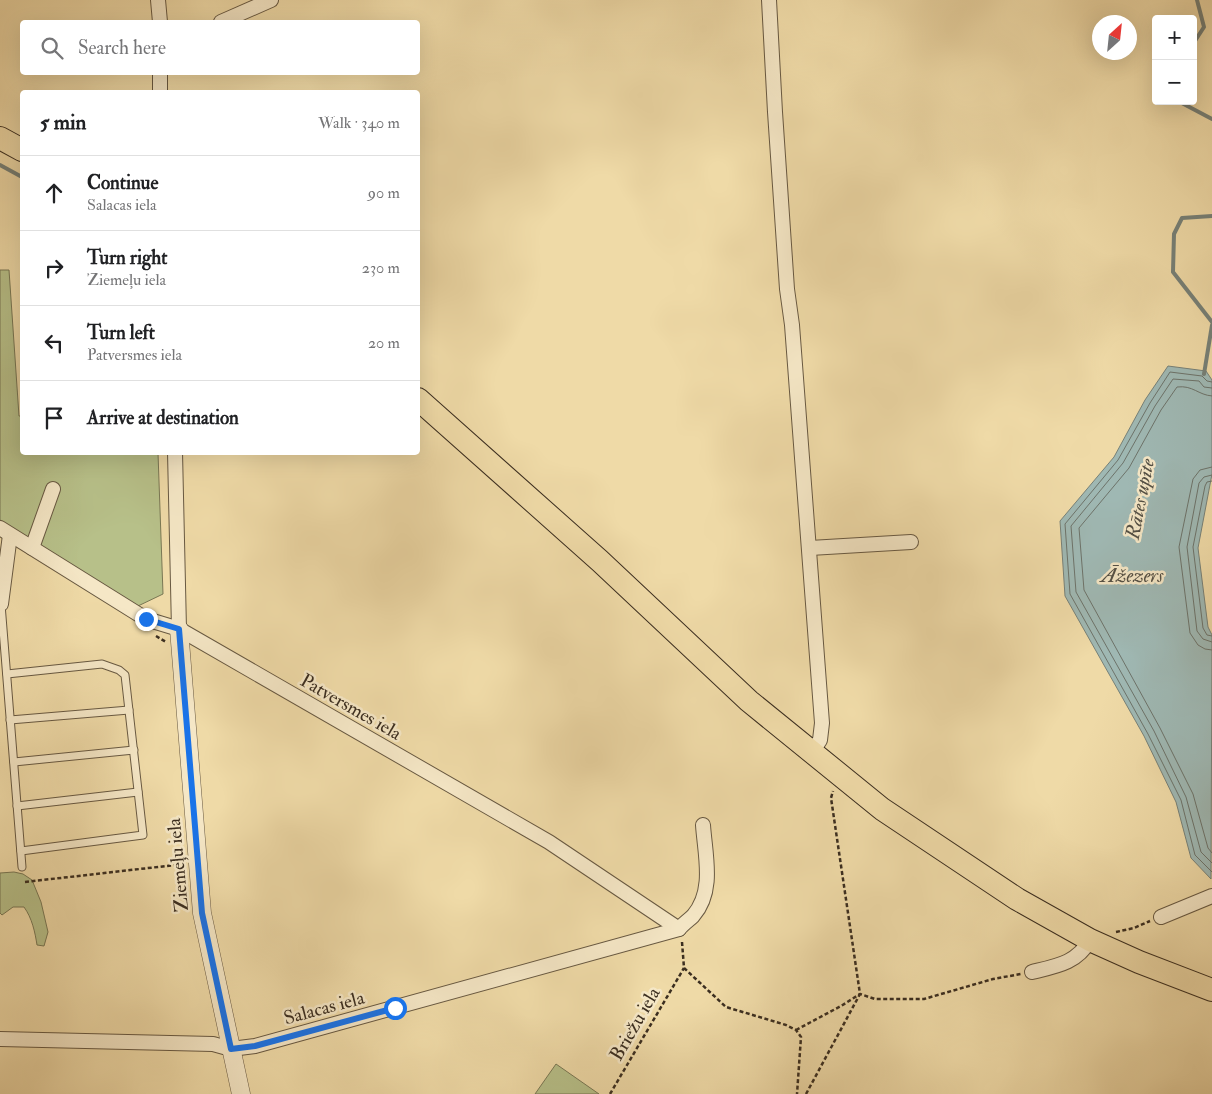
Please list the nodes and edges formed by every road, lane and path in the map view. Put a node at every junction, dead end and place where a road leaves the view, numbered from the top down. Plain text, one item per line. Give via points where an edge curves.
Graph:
1 (158, 0) edge
2 (271, 0) edge
3 (769, 0) edge
4 (160, 20) edge
5 (226, 20) edge
6 (160, 75) edge
7 (160, 90) edge
8 (0, 138) edge
9 (20, 149) edge
10 (420, 401) edge
11 (175, 455) edge
12 (54, 489) dead end
13 (5, 531) edge
14 (911, 542) dead end
15 (32, 548) junction
16 (810, 548) junction
17 (1, 604) edge
18 (179, 629) junction
19 (7, 674) junction
20 (129, 710) junction
21 (10, 720) junction
22 (134, 750) junction
23 (812, 752) junction
24 (14, 762) junction
25 (842, 777) junction
26 (138, 792) junction
27 (17, 806) junction
28 (703, 826) dead end
29 (21, 851) junction
30 (198, 862) junction
31 (22, 867) dead end
32 (25, 882) dead end
33 (1212, 896) edge
34 (1161, 917) joint
35 (679, 928) junction
36 (1117, 933) dead end
37 (1090, 940) junction
38 (684, 968) junction
39 (1032, 972) joint
40 (1212, 990) edge
41 (860, 994) junction
42 (796, 1030) junction
43 (0, 1039) edge
44 (231, 1049) junction
45 (241, 1094) edge
46 (610, 1094) edge
47 (797, 1094) edge
48 (806, 1094) edge

1 - 4 street
2 - 5 street
3 - 16 street via 788,289
6 - 7 street
8 - 9 highway
10 - 23 highway via 750,701
11 - 18 street
12 - 15 street
13 - 15 street, Patversmes iela
13 - 17 street
14 - 16 street
15 - 18 street, Patversmes iela via 146,619
16 - 23 street via 822,723 820,740
17 - 19 lane
18 - 30 street, Ziemeļu iela
18 - 35 street, Patversmes iela via 549,842
19 - 20 lane via 102,664 120,670 125,676
19 - 21 lane
20 - 21 lane
20 - 22 lane
21 - 24 lane
22 - 24 lane
22 - 26 lane
23 - 25 highway
24 - 27 lane
25 - 37 highway via 882,809 1018,899
25 - 41 path via 836,783 831,798
26 - 27 lane
26 - 29 lane via 143,835
27 - 29 lane
28 - 35 street via 708,883 694,915
29 - 31 lane
30 - 32 path
30 - 44 street, Ziemeļu iela via 202,913
33 - 34 street
34 - 36 path
35 - 38 path
35 - 44 street, Salacas iela via 385,1011 255,1046
37 - 39 street via 1084,950 1063,964
37 - 40 highway
38 - 42 path via 726,1007
38 - 46 path, Briežu iela
39 - 41 path via 993,979 924,999 875,999
41 - 42 path
41 - 48 path
42 - 47 path via 801,1036
43 - 44 street, Salacas iela via 213,1044
44 - 45 street, Ziemeļu iela

